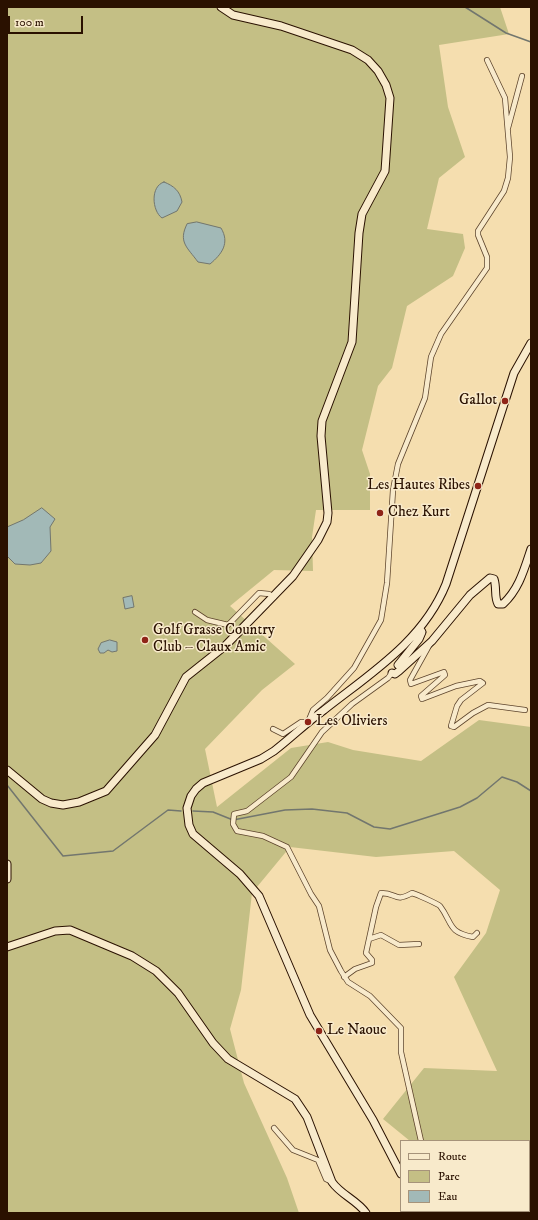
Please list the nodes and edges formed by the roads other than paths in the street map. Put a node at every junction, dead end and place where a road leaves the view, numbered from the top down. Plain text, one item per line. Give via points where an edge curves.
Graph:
1 (221, 7) edge
2 (487, 60) dead end
3 (522, 76) dead end
4 (507, 129) junction
5 (531, 343) edge
6 (531, 549) edge
7 (274, 597) junction
8 (195, 612) dead end
9 (420, 629) junction
10 (432, 641) junction
11 (392, 673) junction
12 (525, 710) dead end
13 (308, 722) junction
14 (273, 729) dead end
15 (7, 770) edge
16 (7, 864) edge
17 (7, 879) edge
18 (477, 933) dead end
19 (369, 939) junction
20 (419, 944) dead end
21 (7, 947) edge
22 (344, 976) junction
23 (274, 1128) dead end
24 (421, 1140) edge
25 (400, 1172) edge
26 (332, 1182) junction
27 (366, 1213) edge

1 - 7 street via 232,15 281,26 352,50 368,60 378,71 390,98 385,171 362,214 359,232 352,342 322,421 328,519 324,530 305,559
2 - 4 street via 505,98
3 - 4 street
4 - 13 street via 510,158 508,178 504,191 478,231 487,257 487,268 436,345 428,370 425,398 398,464 393,490 387,583 381,620 354,668 327,698 312,710
5 - 9 street via 514,373 441,595
6 - 10 street via 512,596 503,604 498,604 494,579 490,578 470,594
7 - 8 street via 259,592 228,625 207,620
7 - 15 street via 225,646 186,677 155,735 106,791 79,802 63,805 42,799
9 - 11 street via 422,632 419,639
9 - 13 street via 399,650
10 - 11 street via 399,671
10 - 12 street via 410,680 411,684 444,672 445,674 421,696 422,699 456,686 483,682 461,700 451,726 454,727 488,705
11 - 22 street via 352,704 322,732 291,777 247,811 234,814 233,824 237,831 263,836 287,847 319,906 330,950
13 - 14 street via 301,722 283,734
13 - 25 street via 286,742 261,759 203,783 191,796 187,817 193,834 240,874 259,896 310,1015 373,1120
16 - 17 street
18 - 19 street via 473,937 457,932 451,927 440,905 418,894 412,893 397,898 390,893 381,893
19 - 20 street via 381,935 399,945
19 - 22 street via 366,953 372,964 355,969
21 - 26 street via 55,931 70,930 132,956 156,970 178,994 213,1043 228,1059 295,1099 307,1117
22 - 24 street via 348,982 370,996 401,1028 401,1052
23 - 26 street via 293,1150 318,1160 326,1179
26 - 27 street

